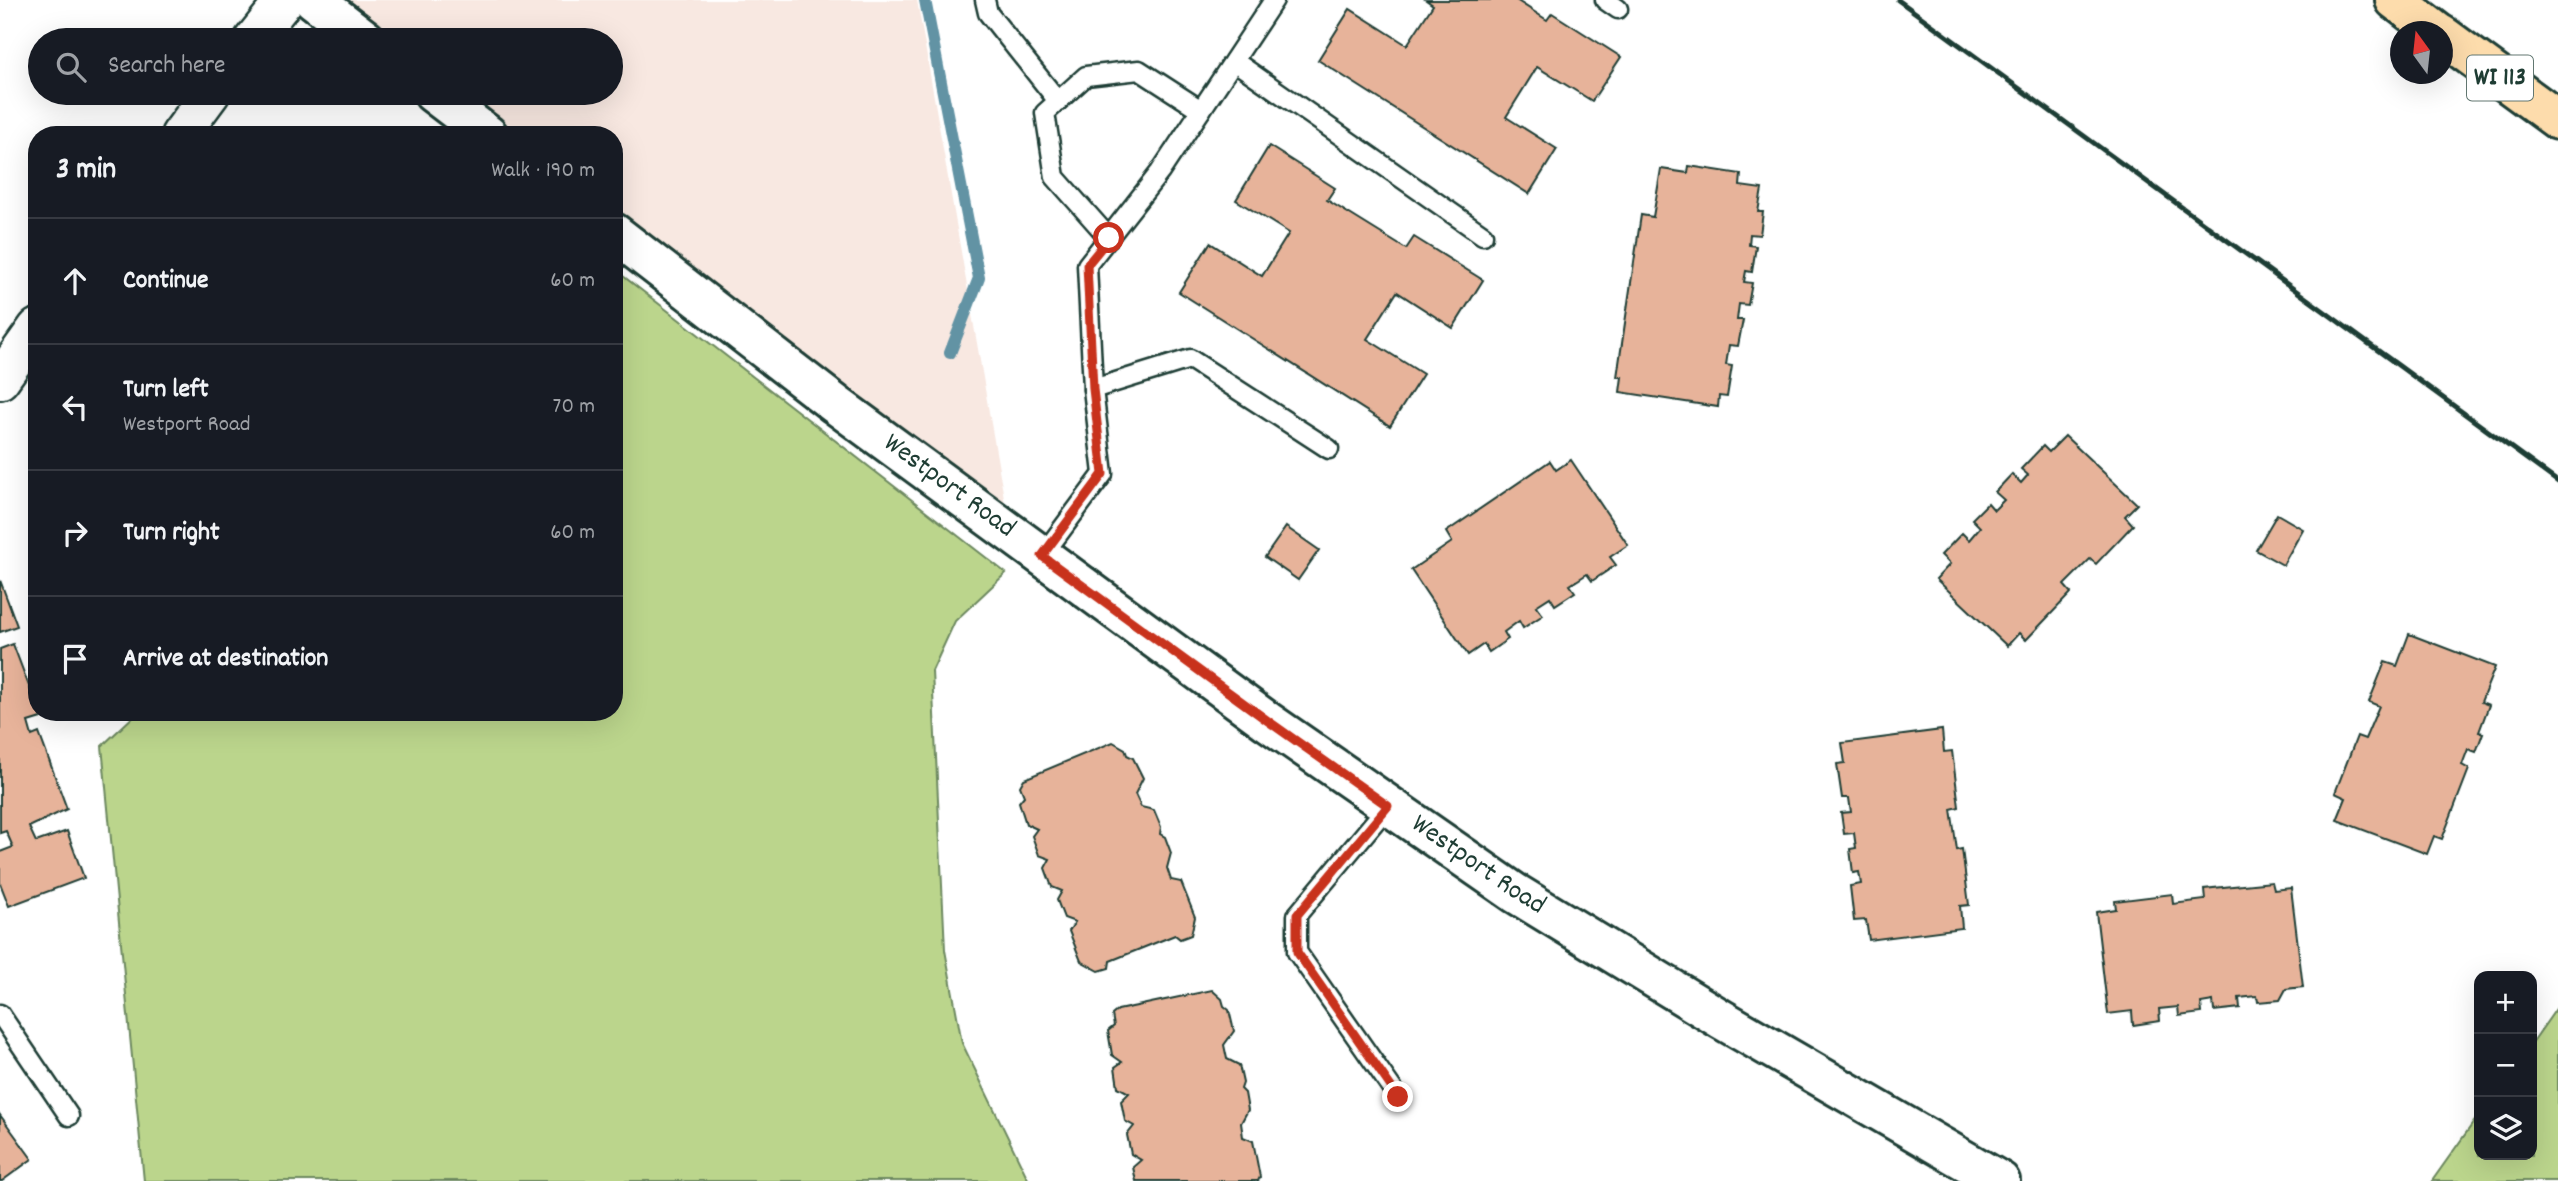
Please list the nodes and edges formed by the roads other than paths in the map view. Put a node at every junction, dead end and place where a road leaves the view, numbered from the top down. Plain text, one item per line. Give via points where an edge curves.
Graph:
1 (285, 0) edge
2 (314, 0) edge
3 (985, 0) edge
4 (1274, 0) edge
5 (2395, 0) edge
6 (1261, 9) edge
7 (2423, 21) edge
8 (263, 28) edge
9 (350, 28) edge
10 (2453, 43) edge
11 (1234, 61) junction
12 (1058, 101) junction
13 (202, 105) edge
14 (449, 105) edge
15 (1201, 110) junction
16 (2558, 120) edge
17 (187, 126) edge
18 (476, 126) edge
19 (1483, 235) dead end
20 (1109, 238) junction
21 (623, 240) edge
22 (28, 340) edge
23 (0, 380) edge
24 (1093, 389) junction
25 (1329, 449) dead end
26 (1042, 556) junction
27 (1388, 806) junction
28 (0, 1014) edge
29 (1398, 1097) dead end
30 (69, 1116) dead end
31 (2000, 1181) edge

1 - 8 street
2 - 9 street
3 - 12 lane via 988,13
4 - 6 lane
5 - 7 main road, WI 113
6 - 11 lane
10 - 16 main road, WI 113
11 - 15 lane
11 - 19 lane
12 - 15 lane via 1086,76 1139,69
12 - 20 lane via 1045,113 1055,177
13 - 17 street
14 - 18 street
15 - 20 lane
20 - 24 lane via 1087,265
21 - 26 street, Westport Road
22 - 23 street
24 - 25 lane via 1190,359
24 - 26 lane via 1103,474
26 - 27 street, Westport Road
27 - 29 lane via 1297,915 1297,952
27 - 31 street, Westport Road via 1527,901
28 - 30 lane

